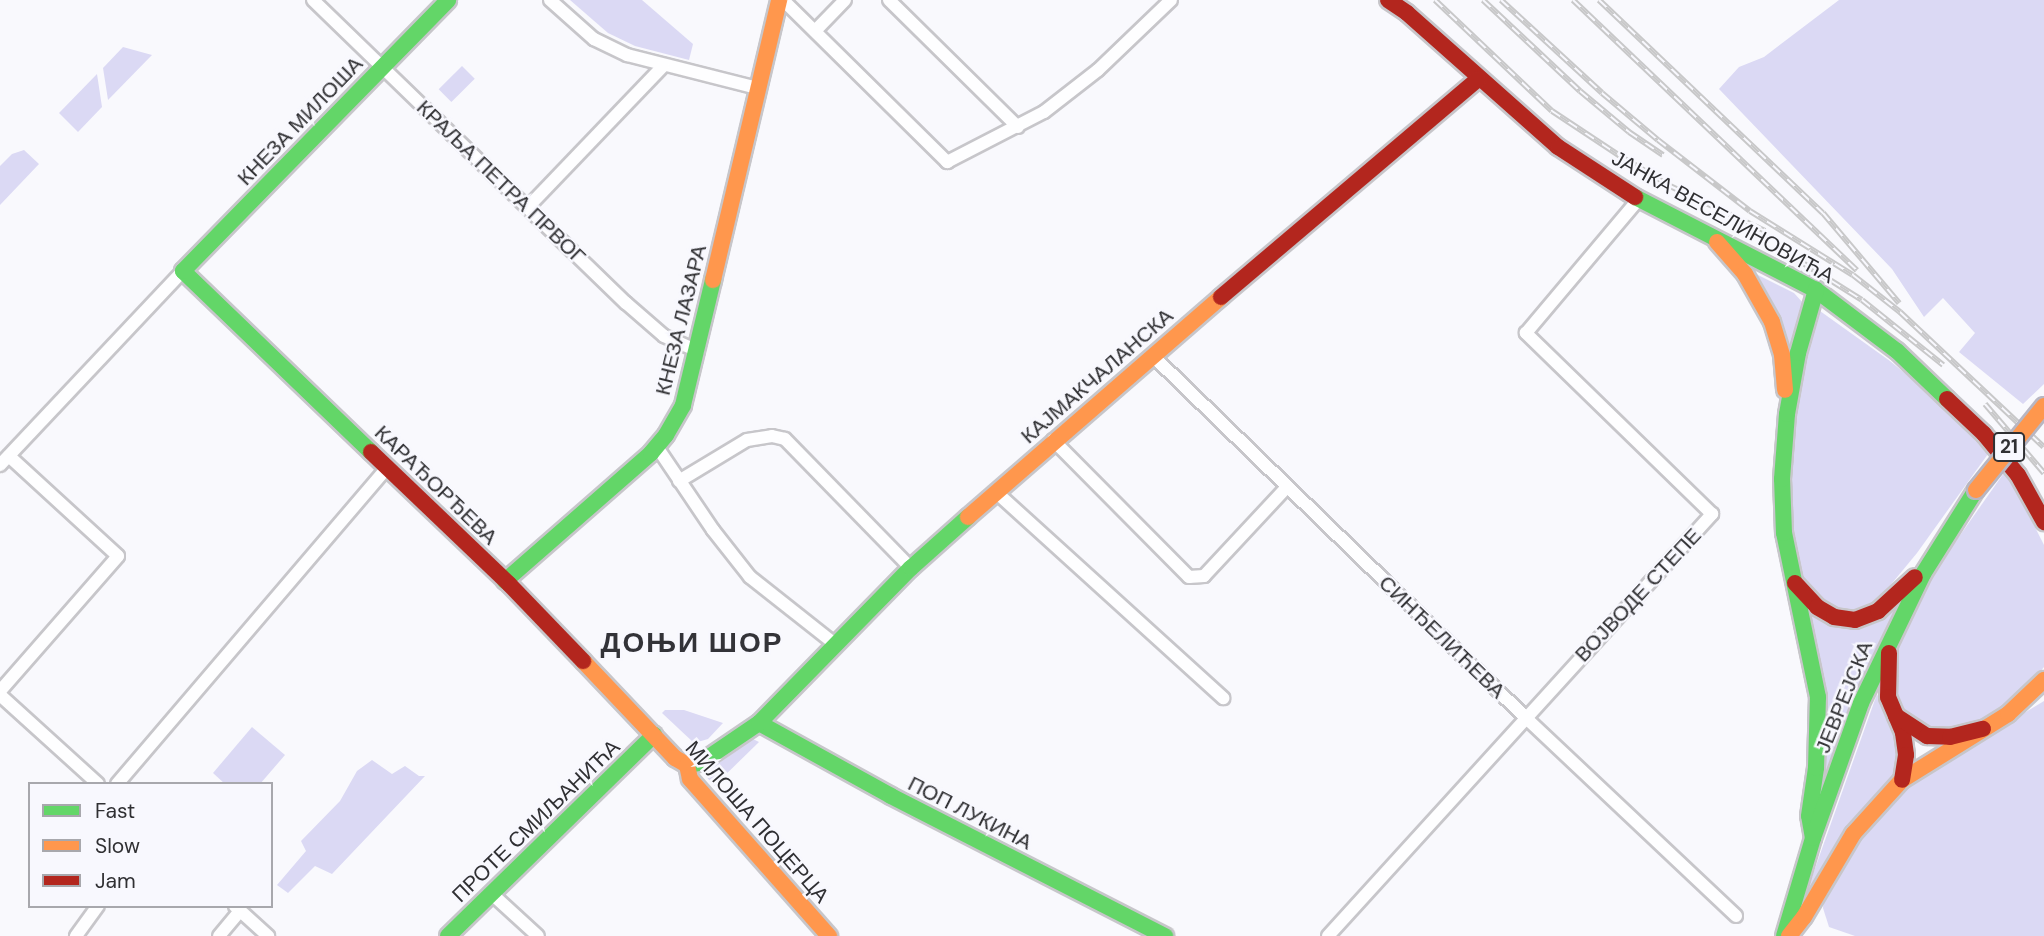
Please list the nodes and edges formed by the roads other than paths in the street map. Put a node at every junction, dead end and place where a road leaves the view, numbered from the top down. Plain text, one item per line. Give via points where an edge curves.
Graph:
1 (313, 0) edge
2 (448, 0) edge
3 (550, 0) edge
4 (781, 0) edge
5 (845, 0) edge
6 (889, 0) edge
7 (1171, 0) edge
8 (1388, 0) edge
9 (815, 31) junction
10 (663, 66) junction
11 (382, 67) junction
12 (1478, 79) junction
13 (757, 88) junction
14 (1018, 127) junction
15 (1639, 199) junction
16 (528, 208) junction
17 (1717, 243) junction
18 (183, 271) junction
19 (1816, 290) junction
20 (698, 351) junction
21 (1152, 355) junction
22 (2044, 406) edge
23 (1787, 414) junction
24 (1053, 440) junction
25 (657, 447) junction
26 (4, 460) edge
27 (387, 468) junction
28 (679, 481) junction
29 (1287, 487) junction
30 (996, 492) junction
31 (2044, 522) edge
32 (1932, 558) junction
33 (911, 568) junction
34 (505, 581) junction
35 (1793, 581) junction
36 (1891, 638) junction
37 (836, 646) junction
38 (2044, 680) edge
39 (0, 693) edge
40 (1223, 698) dead end
41 (1895, 716) junction
42 (1525, 717) junction
43 (759, 723) junction
44 (1983, 729) junction
45 (654, 735) junction
46 (687, 765) junction
47 (1902, 780) junction
48 (96, 782) edge
49 (119, 782) edge
50 (1813, 838) junction
51 (492, 894) junction
52 (97, 908) edge
53 (237, 909) edge
54 (1736, 916) dead end
55 (76, 936) edge
56 (219, 936) edge
57 (268, 936) edge
58 (448, 936) edge
59 (538, 936) edge
60 (829, 936) edge
61 (1165, 936) edge
62 (1328, 936) edge
63 (1787, 936) edge

1 - 11 street, КРАЉА ПЕТРА ПРВОГ
2 - 11 street, КНЕЗА МИЛОША
3 - 10 street via 610,48
4 - 9 street
4 - 13 street, КНЕЗА ЛАЗАРА
5 - 9 street
6 - 14 street
7 - 14 street via 1098,70
8 - 12 street, ЈАНКА ВЕСЕЛИНОВИЋА
9 - 14 street via 947,162
10 - 13 street
10 - 16 street
11 - 16 street, КРАЉА ПЕТРА ПРВОГ
11 - 18 street, КНЕЗА МИЛОША
12 - 15 street, ЈАНКА ВЕСЕЛИНОВИЋА via 1558,147
12 - 21 street, КАЈМАКЧАЛАНСКА
13 - 20 street, КНЕЗА ЛАЗАРА
15 - 17 street, ЈАНКА ВЕСЕЛИНОВИЋА
15 - 42 street, ВОЈВОДЕ СТЕПЕ via 1526,333 1713,514
16 - 20 street, КРАЉА ПЕТРА ПРВОГ via 653,327
17 - 19 street, ЈАНКА ВЕСЕЛИНОВИЋА
17 - 23 street via 1745,274 1772,322 1782,355
18 - 26 street
18 - 27 street, КАРАЂОРЂЕВА
19 - 23 street
19 - 31 street, ЈАНКА ВЕСЕЛИНОВИЋА via 1897,351 1984,434 2018,475
20 - 25 street, КНЕЗА ЛАЗАРА via 683,405
21 - 24 street, КАЈМАКЧАЛАНСКА
21 - 29 street, СИНЂЕЛИЋЕВА
22 - 32 street, ЈЕВРЕЈСКА / 21, bridge via 1976,490
23 - 35 street via 1782,479 1784,533
24 - 29 street via 1189,577 1204,576
24 - 30 street, КАЈМАКЧАЛАНСКА
25 - 28 street
25 - 34 street, КНЕЗА ЛАЗАРА
26 - 39 street via 118,556
27 - 34 street, КАРАЂОРЂЕВА
27 - 49 street
28 - 33 street via 747,440 785,439
28 - 37 street via 750,577
29 - 42 street, СИНЂЕЛИЋЕВА
30 - 33 street, КАЈМАКЧАЛАНСКА
30 - 40 street
32 - 35 street via 1878,611 1855,620 1834,617 1817,607
32 - 36 street, ЈЕВРЕЈСКА / 21
33 - 37 street, КАЈМАКЧАЛАНСКА
34 - 45 street, КАРАЂОРЂЕВА
35 - 50 street via 1818,697 1809,816
36 - 41 street via 1888,697
36 - 50 street, ЈЕВРЕЈСКА / 21 via 1851,730
37 - 43 street, КАЈМАКЧАЛАНСКА
38 - 44 street via 2008,714
39 - 48 street
41 - 44 street via 1927,736 1950,737
41 - 47 street via 1906,755
42 - 54 street, СИНЂЕЛИЋЕВА
42 - 62 street, ВОЈВОДЕ СТЕПЕ
43 - 46 street, КАЈМАКЧАЛАНСКА via 700,763
43 - 61 street, ПОП ЛУКИНА
44 - 47 street
45 - 46 street, МИЛОША ПОЦЕРЦА
45 - 51 street, ПРОТЕ СМИЉАНИЋА
46 - 60 street, МИЛОША ПОЦЕРЦА via 690,779
47 - 63 street via 1853,834 1820,892
50 - 63 street, ЈЕВРЕЈСКА / 21
51 - 58 street, ПРОТЕ СМИЉАНИЋА
51 - 59 street
52 - 55 street
53 - 56 street
53 - 57 street

